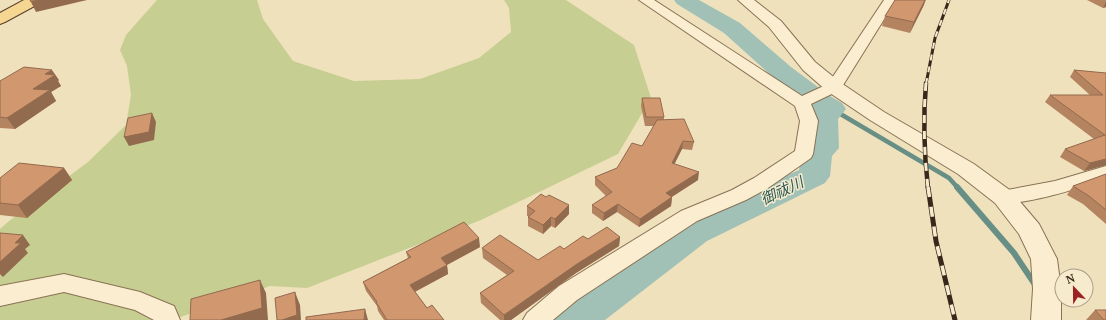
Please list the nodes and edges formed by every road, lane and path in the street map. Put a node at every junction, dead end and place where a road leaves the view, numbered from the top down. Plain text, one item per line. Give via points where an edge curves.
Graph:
1 (35, 0) edge
2 (645, 0) edge
3 (746, 0) edge
4 (890, 0) edge
5 (0, 20) edge
6 (829, 90) junction
7 (804, 101) junction
8 (1106, 172) edge
9 (1003, 197) junction
10 (0, 296) edge
11 (167, 320) edge
12 (536, 320) edge
13 (1046, 320) edge

1 - 5 main road
2 - 7 street
3 - 6 street via 775,24
4 - 6 street
6 - 7 street
6 - 9 street via 966,169
7 - 12 street via 809,121 804,154 761,183 689,216 568,293
8 - 9 street via 1023,195
9 - 13 street via 1030,230 1044,259
10 - 11 street via 64,284 140,302 165,313

